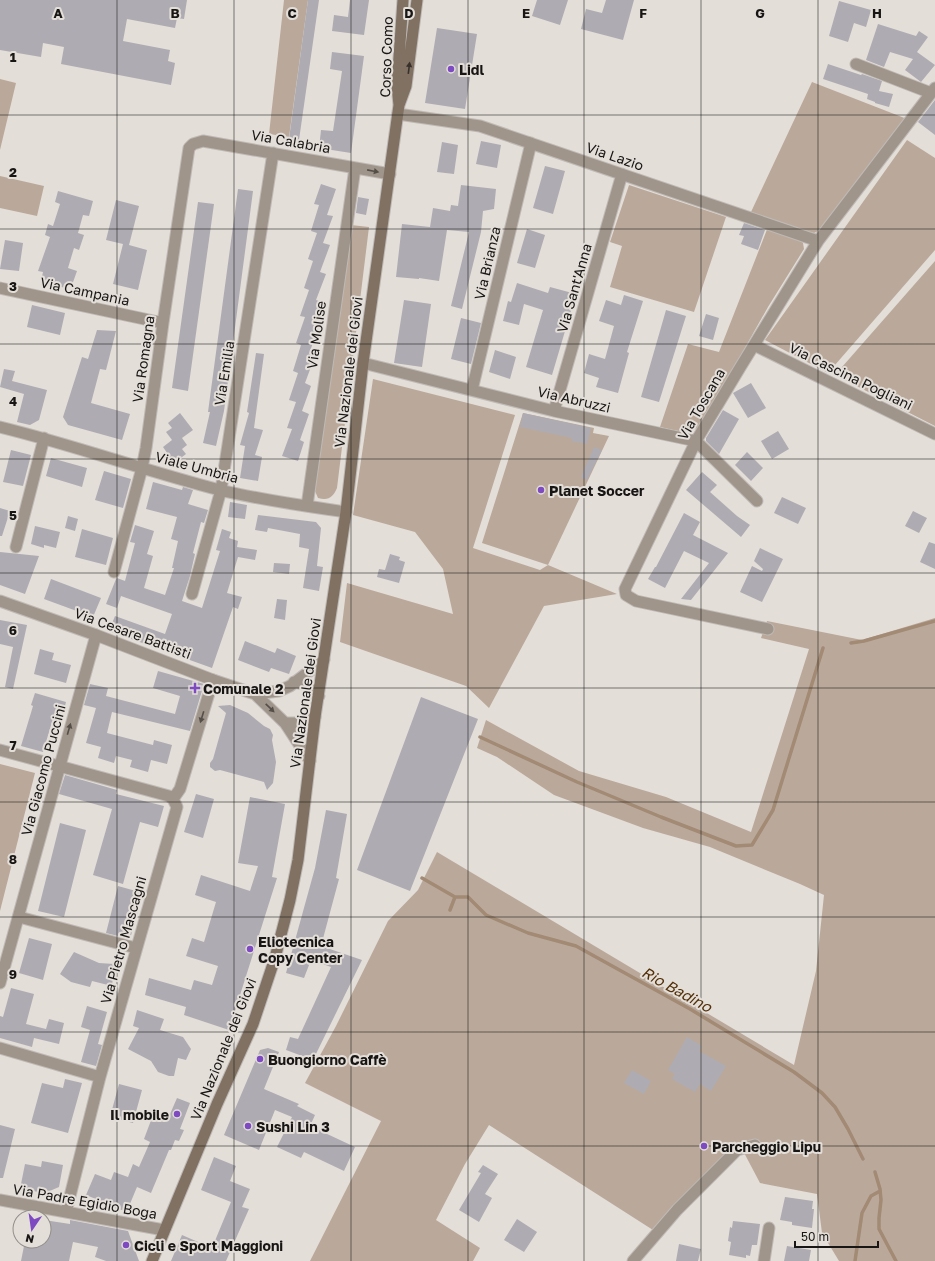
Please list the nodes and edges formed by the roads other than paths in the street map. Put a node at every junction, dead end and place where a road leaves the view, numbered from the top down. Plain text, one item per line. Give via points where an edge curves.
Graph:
1 (403, 0) edge
2 (417, 0) edge
3 (856, 64) dead end
4 (933, 90) edge
5 (398, 110) junction
6 (531, 143) junction
7 (189, 148) joint
8 (273, 153) junction
9 (355, 168) junction
10 (390, 174) junction
11 (622, 174) junction
12 (818, 241) junction
13 (0, 288) edge
14 (163, 323) junction
15 (754, 345) junction
16 (363, 363) junction
17 (472, 390) junction
18 (554, 410) junction
19 (0, 427) edge
20 (935, 434) edge
21 (44, 438) junction
22 (696, 441) junction
23 (142, 468) junction
24 (221, 490) junction
25 (757, 501) dead end
26 (307, 506) junction
27 (346, 512) junction
28 (16, 547) dead end
29 (114, 572) dead end
30 (192, 594) dead end
31 (0, 601) edge
32 (768, 629) dead end
33 (96, 635) junction
34 (324, 660) junction
35 (213, 680) junction
36 (294, 682) junction
37 (256, 694) junction
38 (319, 696) junction
39 (315, 717) junction
40 (285, 723) junction
41 (0, 750) edge
42 (310, 761) junction
43 (59, 766) junction
44 (173, 799) junction
45 (19, 917) junction
46 (136, 948) junction
47 (0, 983) edge
48 (0, 1048) edge
49 (100, 1077) junction
50 (755, 1145) dead end
51 (0, 1200) edge
52 (66, 1212) junction
53 (769, 1228) dead end
54 (164, 1230) junction
55 (152, 1261) edge
56 (633, 1261) edge
57 (764, 1261) edge

1 - 5 main road, Corso Como via 397,86
5 -> 2 main road, Corso Como via 406,86
3 - 4 street
4 - 12 street, Via Toscana
5 - 6 street, Via Lazio via 480,126
5 - 10 main road, Via Nazionale dei Giovi
6 - 11 street, Via Lazio
6 - 17 street, Via Brianza
7 - 8 street, Via Calabria via 203,141
7 - 14 street, Via Romagna
8 - 9 street, Via Calabria
8 - 24 street, Via Emilia
9 -> 10 street, Via Calabria
9 - 26 street, Via Molise
10 - 16 main road, Via Nazionale dei Giovi
11 - 12 street, Via Lazio
11 - 18 street, Via Sant'Anna
12 - 15 street, Via Toscana
13 - 14 street, Via Campania
14 - 23 street, Via Romagna
15 - 20 street, Via Cascina Pogliani
15 - 22 street, Via Toscana
16 - 17 street, Via Abruzzi
16 - 27 main road, Via Nazionale dei Giovi
17 - 18 street, Via Abruzzi
18 - 22 street, Via Abruzzi
19 - 21 street, Viale Umbria
21 - 23 street, Viale Umbria
21 - 28 street
22 - 25 street
22 - 32 street, Via Toscana via 625,589 626,595 636,601
23 - 24 street, Viale Umbria
23 - 29 street, Via Romagna
24 - 26 street, Viale Umbria
24 - 30 street, Via Emilia
26 - 27 street, Viale Umbria
27 - 34 main road, Via Nazionale dei Giovi
31 - 33 street, Via Cesare Battisti
33 - 35 street, Via Cesare Battisti
43 -> 33 street, Via Giacomo Puccini
34 - 36 street, Via Cesare Battisti
34 - 38 main road, Via Nazionale dei Giovi
35 - 37 street, Via Cesare Battisti
35 -> 44 street via 180,789
36 - 37 street, Via Cesare Battisti via 279,691
36 - 38 street via 307,685
37 -> 40 street, Via Cesare Battisti
38 - 39 main road, Via Nazionale dei Giovi
39 - 40 street via 300,723
39 - 42 main road, Via Nazionale dei Giovi
40 - 42 street, Via Cesare Battisti
41 - 43 street
42 - 54 main road, Via Nazionale dei Giovi via 298,860 275,958 253,1024
43 - 44 street
43 - 45 street, Via Giacomo Puccini
44 - 46 street, Via Pietro Mascagni via 177,807
45 - 46 street
45 - 47 street, Via Giacomo Puccini
46 - 49 street, Via Pietro Mascagni
48 - 49 street
49 - 52 street, Via Pietro Mascagni
50 - 56 street via 737,1150 677,1210
51 - 52 street, Via Padre Egidio Boga
52 - 54 street, Via Padre Egidio Boga
53 - 57 street
54 - 55 main road, Via Nazionale dei Giovi

